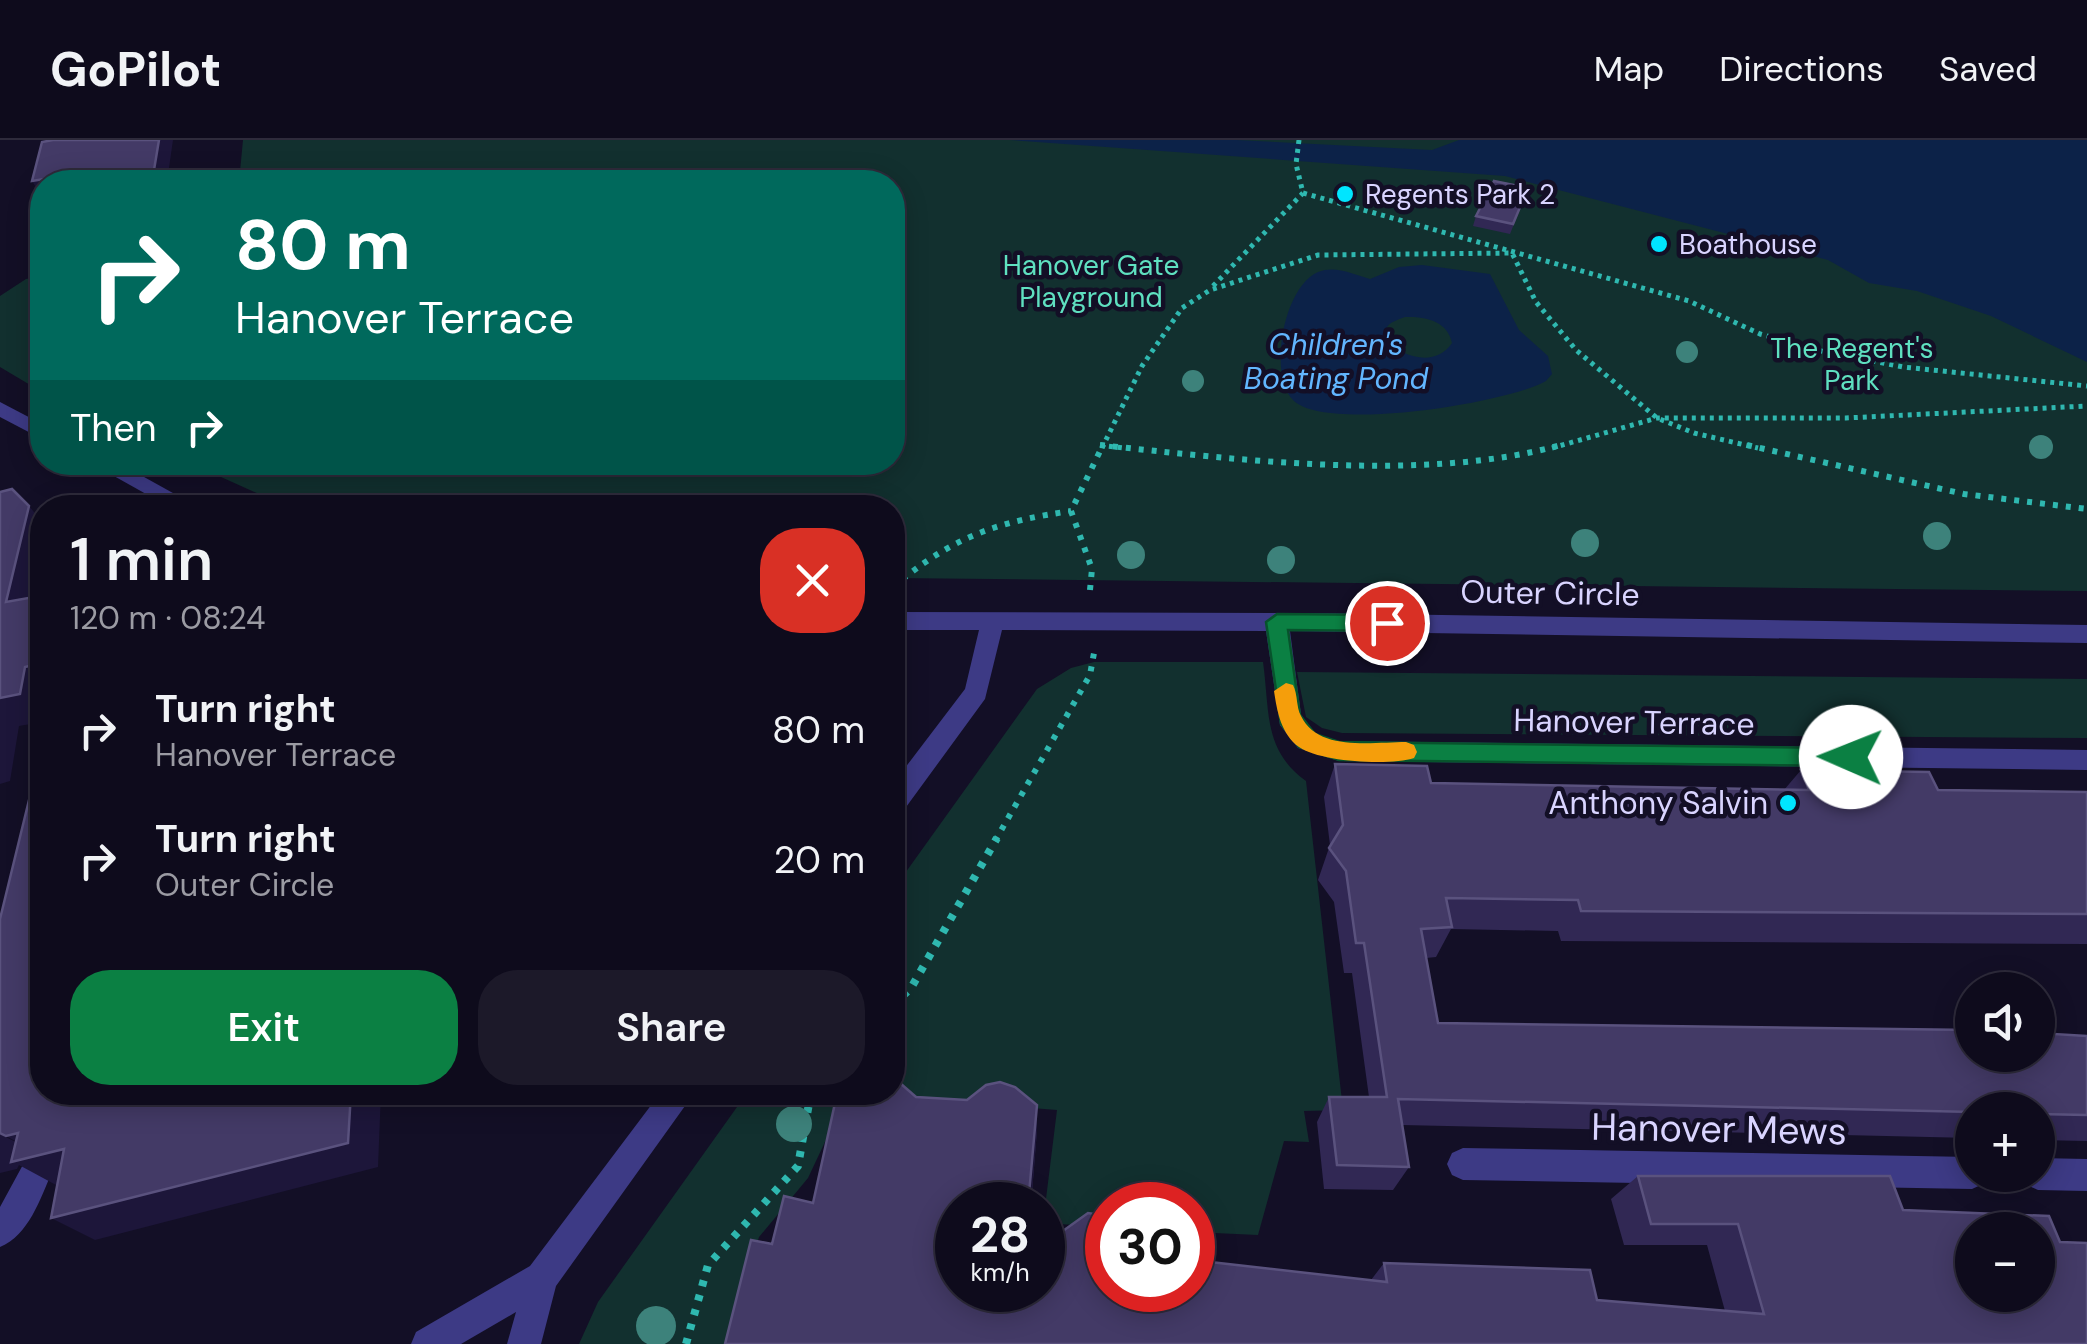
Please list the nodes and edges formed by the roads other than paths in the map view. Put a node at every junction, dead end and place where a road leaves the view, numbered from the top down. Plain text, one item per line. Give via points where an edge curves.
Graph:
1 (0, 408) edge
2 (30, 425) edge
3 (125, 475) edge
4 (164, 495) edge
5 (905, 621) edge
6 (1277, 622) junction
7 (992, 623) junction
8 (2087, 634) edge
9 (2087, 760) edge
10 (905, 788) edge
11 (670, 1105) edge
12 (1463, 1164) dead end
13 (36, 1172) edge
14 (1955, 1173) edge
15 (2055, 1174) edge
16 (2087, 1175) edge
17 (0, 1231) edge
18 (542, 1278) junction
19 (428, 1344) edge
20 (524, 1344) edge

1 - 2 street
3 - 4 street
5 - 7 street, Outer Circle
6 - 7 street, Outer Circle
6 - 8 street, Outer Circle
6 - 9 street, Hanover Terrace via 1289,718 1307,740 1339,751
7 - 10 street via 976,692
11 - 18 street
12 - 14 street, Hanover Mews
13 - 17 street
15 - 16 street
18 - 19 street
18 - 20 street

